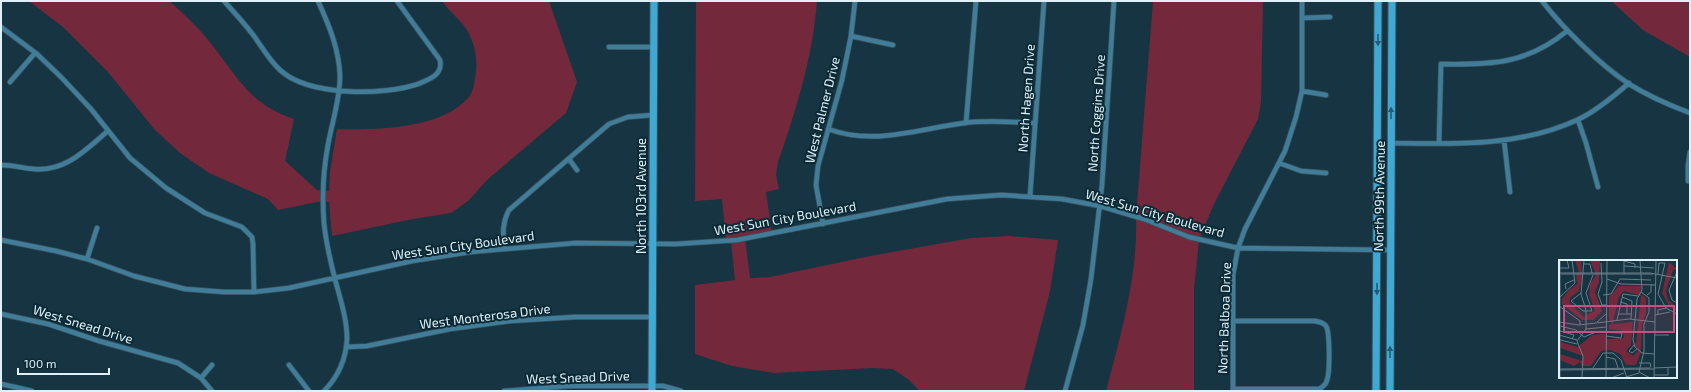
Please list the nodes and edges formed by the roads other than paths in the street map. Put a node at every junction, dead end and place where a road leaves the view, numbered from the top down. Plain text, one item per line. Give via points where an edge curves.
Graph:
1 (224, 1) edge
2 (318, 1) edge
3 (398, 1) edge
4 (654, 1) edge
5 (855, 1) edge
6 (976, 1) edge
7 (1044, 1) edge
8 (1114, 1) edge
9 (1302, 1) edge
10 (1378, 1) edge
11 (1392, 1) edge
12 (1542, 1) edge
13 (1330, 17) dead end
14 (1302, 18) junction
15 (1, 27) edge
16 (1567, 31) junction
17 (851, 36) junction
18 (893, 45) dead end
19 (609, 47) dead end
20 (653, 47) junction
21 (35, 53) junction
22 (10, 82) dead end
23 (1629, 83) junction
24 (340, 90) junction
25 (1302, 91) junction
26 (1326, 95) dead end
27 (1690, 113) edge
28 (653, 115) junction
29 (1578, 120) junction
30 (966, 123) junction
31 (1035, 123) junction
32 (828, 129) junction
33 (108, 131) junction
34 (1504, 140) junction
35 (1391, 143) junction
36 (1439, 143) junction
37 (1690, 152) edge
38 (569, 159) junction
39 (1, 164) edge
40 (1279, 164) junction
41 (577, 170) dead end
42 (1326, 173) dead end
43 (1688, 181) dead end
44 (1598, 188) dead end
45 (1510, 192) dead end
46 (1030, 196) junction
47 (1378, 196) junction
48 (1391, 196) junction
49 (1100, 206) junction
50 (823, 224) junction
51 (98, 228) dead end
52 (1, 240) edge
53 (653, 244) junction
54 (504, 248) junction
55 (1238, 248) junction
56 (1377, 250) junction
57 (1390, 250) junction
58 (87, 260) junction
59 (335, 279) junction
60 (254, 292) junction
61 (1, 314) edge
62 (652, 317) junction
63 (1233, 321) junction
64 (346, 347) junction
65 (212, 365) dead end
66 (289, 365) dead end
67 (1390, 370) junction
68 (1376, 371) junction
69 (200, 378) junction
70 (1, 384) edge
71 (652, 388) edge
72 (1232, 390) edge
73 (32, 391) edge
74 (212, 391) edge
75 (309, 391) edge
76 (324, 391) edge
77 (504, 391) edge
78 (681, 391) edge
79 (1065, 391) edge
80 (1376, 391) edge
81 (1390, 391) edge

1 - 24 street via 280,70 308,85
2 - 24 street via 336,47
3 - 24 street via 440,60 438,73 426,81 391,91
4 - 20 main road, North 103rd Avenue
5 - 17 street, West Palmer Drive
6 - 30 street
7 - 31 street, North Hagen Drive
8 - 49 street, North Coggins Drive
9 - 14 street, North Balboa Drive
10 -> 47 main road, North 99th Avenue
35 -> 11 main road, North 99th Avenue
12 - 16 street
13 - 14 street
14 - 25 street, North Balboa Drive
15 - 21 street
16 - 23 street
16 - 36 street via 1553,43 1512,60 1479,64 1441,64
17 - 18 street
17 - 32 street, West Palmer Drive
19 - 20 street
20 - 28 main road, North 103rd Avenue
21 - 22 street
21 - 33 street via 61,77
23 - 27 street
23 - 29 street
24 - 59 street via 323,180 325,232
25 - 26 street
25 - 40 street, North Balboa Drive via 1290,138
28 - 38 street via 628,117 609,124
28 - 53 main road, North 103rd Avenue
29 - 34 street via 1534,134
29 - 44 street
30 - 31 street
30 - 32 street via 874,137 855,136
31 - 46 street, North Hagen Drive
32 - 50 street, West Palmer Drive via 818,166 816,185
33 - 39 street via 63,166 35,169
33 - 60 street via 130,158 166,188 205,213 242,227 248,232 253,244
34 - 36 street
34 - 45 street
35 - 36 street
35 - 48 main road, North 99th Avenue
37 - 43 street
38 - 41 street
38 - 54 street via 510,210 504,219
40 - 42 street via 1301,171
40 - 55 street, North Balboa Drive via 1245,229
46 - 49 street, West Sun City Boulevard
46 - 50 street, West Sun City Boulevard via 1002,195 947,199
47 - 48 main road
47 - 56 main road, North 99th Avenue
48 - 57 main road, North 99th Avenue
49 - 55 street, West Sun City Boulevard via 1144,219 1189,237
49 - 79 street, North Coggins Drive via 1089,298
50 - 53 street, West Sun City Boulevard via 737,240
51 - 58 street
52 - 58 street, West Sun City Boulevard via 36,246
53 - 54 street, West Sun City Boulevard via 576,243
53 - 62 main road, North 103rd Avenue
54 - 59 street, West Sun City Boulevard via 419,260
55 - 56 street, West Sun City Boulevard
55 - 63 street, North Balboa Drive via 1234,275
56 - 57 street, West Sun City Boulevard
56 -> 68 main road, North 99th Avenue
67 -> 57 main road, North 99th Avenue
58 - 60 street, West Sun City Boulevard via 134,276 185,289
59 - 60 street, West Sun City Boulevard
59 - 64 street via 346,325
61 - 69 street, West Snead Drive via 48,324 99,342 178,363
62 - 64 street, West Monterosa Drive via 575,317 510,321 450,329 367,346
62 - 71 main road, North 103rd Avenue
63 - 72 street, North Balboa Drive
63 - 72 street via 1322,323 1328,332 1328,379 1319,389
64 - 76 street via 333,381
65 - 69 street
66 - 75 street
67 - 68 main road
67 - 81 main road, North 99th Avenue
68 - 80 main road, North 99th Avenue
69 - 74 street, West Snead Drive
70 - 73 street
71 - 77 street, West Snead Drive via 570,386
71 - 78 street, West Snead Drive via 664,386

